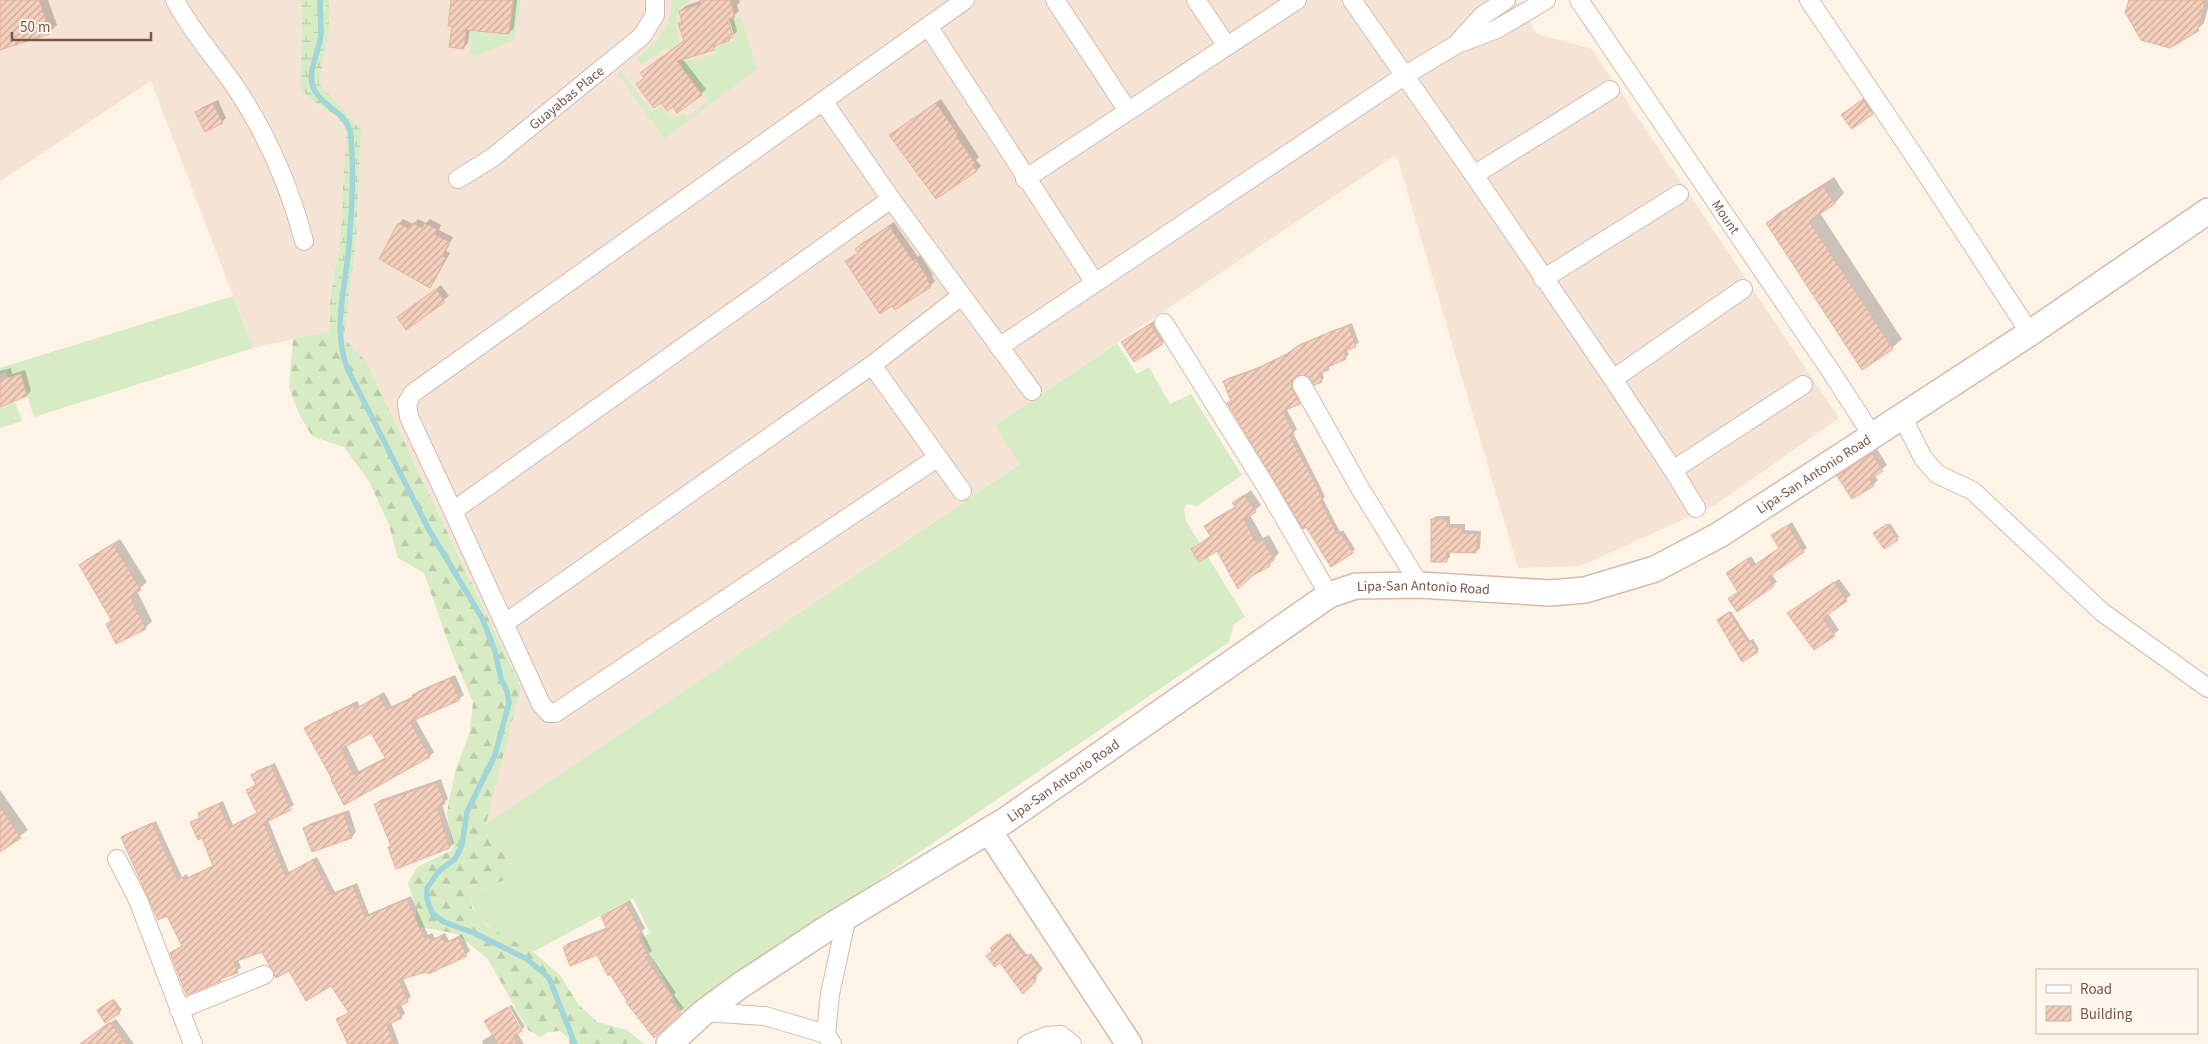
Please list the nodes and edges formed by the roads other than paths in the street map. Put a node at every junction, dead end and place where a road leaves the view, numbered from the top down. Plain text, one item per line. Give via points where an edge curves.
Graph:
1 (175, 0) edge
2 (655, 0) edge
3 (966, 0) edge
4 (1055, 0) edge
5 (1196, 0) edge
6 (1297, 0) edge
7 (1352, 0) edge
8 (1506, 0) edge
9 (1546, 0) edge
10 (1579, 0) edge
11 (1809, 0) edge
12 (928, 26) junction
13 (1457, 44) junction
14 (1228, 46) junction
15 (1404, 76) junction
16 (1610, 90) dead end
17 (823, 101) junction
18 (1128, 111) junction
19 (1474, 175) junction
20 (458, 179) dead end
21 (1025, 179) junction
22 (1679, 194) dead end
23 (891, 199) junction
24 (2208, 211) edge
25 (304, 241) dead end
26 (1543, 279) junction
27 (1095, 284) junction
28 (1743, 289) dead end
29 (961, 296) junction
30 (1164, 323) dead end
31 (2030, 333) junction
32 (999, 347) junction
33 (872, 365) junction
34 (1613, 379) junction
35 (1302, 385) dead end
36 (1803, 386) dead end
37 (1032, 391) dead end
38 (1902, 416) junction
39 (1872, 436) junction
40 (937, 458) junction
41 (1673, 470) junction
42 (962, 491) dead end
43 (1696, 508) dead end
44 (453, 511) junction
45 (1420, 585) junction
46 (1329, 595) junction
47 (504, 623) junction
48 (2208, 688) edge
49 (989, 831) junction
50 (117, 859) dead end
51 (847, 916) junction
52 (264, 975) dead end
53 (179, 1010) junction
54 (704, 1012) junction
55 (829, 1039) edge
56 (193, 1044) edge
57 (669, 1044) edge
58 (1027, 1044) edge
59 (1072, 1044) edge
60 (1129, 1044) edge

1 - 25 street via 200,40 234,84 266,138 293,200
2 - 20 street, Guayabas Place via 655,15 642,36 492,158
3 - 12 street
4 - 18 street
5 - 14 street
6 - 14 street
7 - 15 street
8 - 13 street via 1482,16
9 - 13 street via 1497,29
10 - 39 street, Mount
11 - 31 street
12 - 17 street
12 - 21 street
13 - 15 street
14 - 18 street
15 - 19 street
15 - 27 street
16 - 19 street
17 - 23 street
17 - 44 street via 413,393 407,403 409,417
18 - 21 street
19 - 26 street
21 - 27 street
22 - 26 street
23 - 29 street
23 - 44 street
24 - 31 main road, Lipa-San Antonio Road
26 - 34 street
27 - 32 street
28 - 34 street
29 - 32 street
29 - 33 street
30 - 46 street
31 - 38 main road, Lipa-San Antonio Road
32 - 37 street
33 - 40 street
33 - 47 street
34 - 41 street
35 - 45 street via 1361,490
36 - 41 street
38 - 39 main road, Lipa-San Antonio Road
38 - 48 street via 1924,458 1937,474 1973,491 2102,612
39 - 45 main road, Lipa-San Antonio Road via 1719,535 1656,569 1585,590 1550,593
40 - 42 street
40 - 47 street via 555,713 549,713 541,704
41 - 43 street
44 - 47 street
45 - 46 main road, Lipa-San Antonio Road via 1356,586
46 - 49 main road, Lipa-San Antonio Road
49 - 51 main road, Lipa-San Antonio Road
49 - 60 main road
50 - 53 street via 138,900
51 - 54 main road, Lipa-San Antonio Road
51 - 55 street via 830,994
52 - 53 street
53 - 56 street
54 - 55 street via 765,1016
54 - 57 main road, Lipa-San Antonio Road
58 - 59 street via 1047,1036 1062,1035

